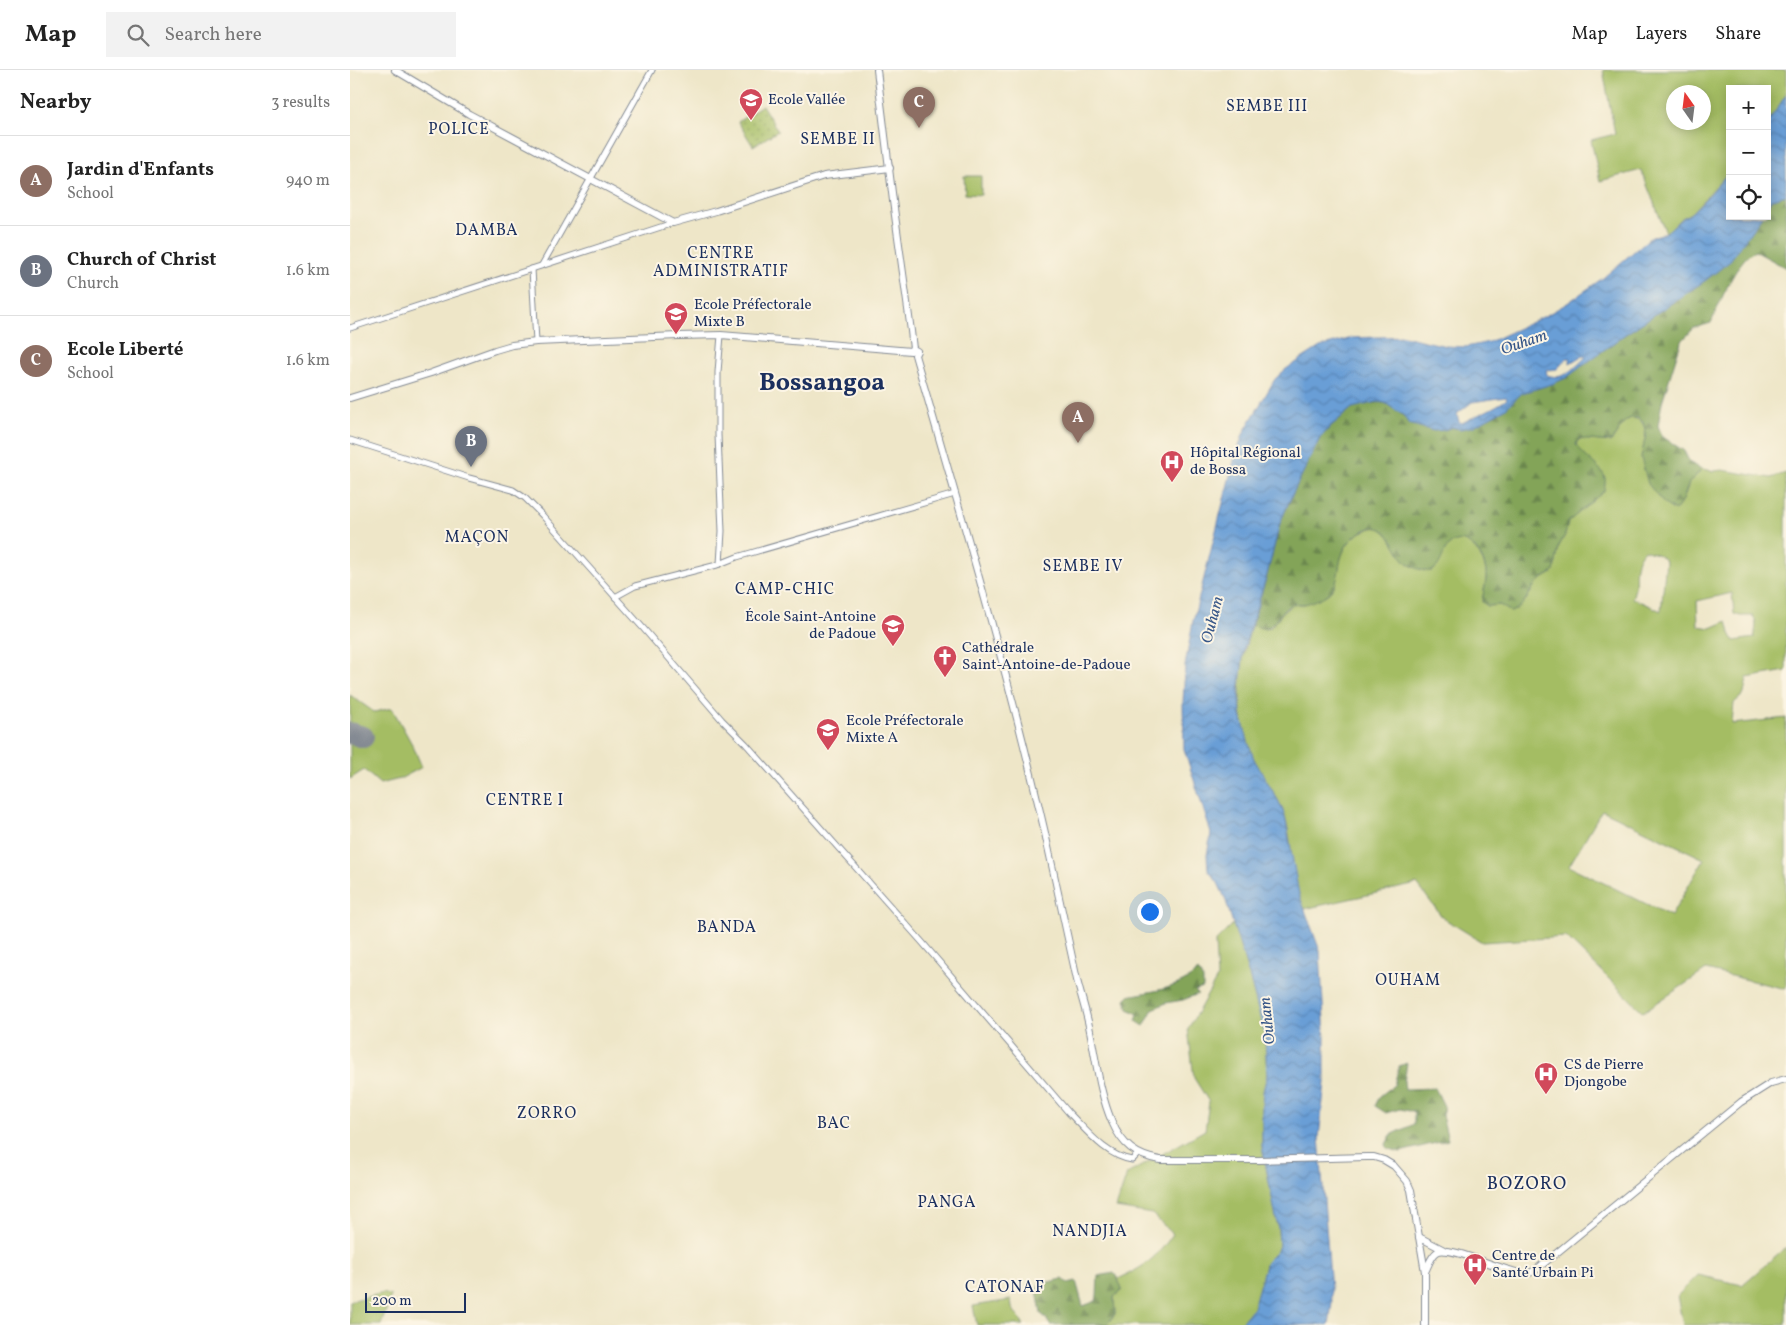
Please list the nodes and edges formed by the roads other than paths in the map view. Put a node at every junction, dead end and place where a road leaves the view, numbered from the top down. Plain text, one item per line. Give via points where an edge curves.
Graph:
1 (395, 70) edge
2 (652, 70) edge
3 (878, 70) edge
4 (890, 168) junction
5 (591, 180) junction
6 (673, 223) junction
7 (542, 265) junction
8 (532, 269) junction
9 (350, 328) edge
10 (721, 335) junction
11 (536, 342) junction
12 (913, 352) junction
13 (350, 398) edge
14 (350, 440) edge
15 (955, 494) junction
16 (720, 564) junction
17 (615, 597) junction
18 (1786, 1079) edge
19 (1138, 1154) junction
20 (1419, 1237) junction
21 (1444, 1250) junction
22 (1425, 1272) junction
23 (1424, 1325) edge

1 - 5 main road
2 - 5 street
3 - 4 main road
4 - 6 main road via 824,176
4 - 12 main road
5 - 6 main road
5 - 7 street
6 - 7 street
7 - 8 street
8 - 9 street
8 - 11 street
10 - 11 main road
10 - 12 main road
10 - 16 street via 718,372
11 - 13 main road via 512,345
12 - 15 main road
14 - 17 street via 519,493
15 - 16 street
15 - 19 main road via 1038,800 1104,1099 1119,1134
16 - 17 street via 635,586
17 - 19 street via 922,942 1069,1113 1090,1135 1120,1157 1132,1160
18 - 21 main road via 1759,1090 1734,1108 1538,1269 1524,1274
19 - 20 main road via 1160,1160 1374,1157 1394,1166 1407,1181
20 - 21 main road
20 - 22 main road
21 - 22 main road via 1435,1254
22 - 23 main road

